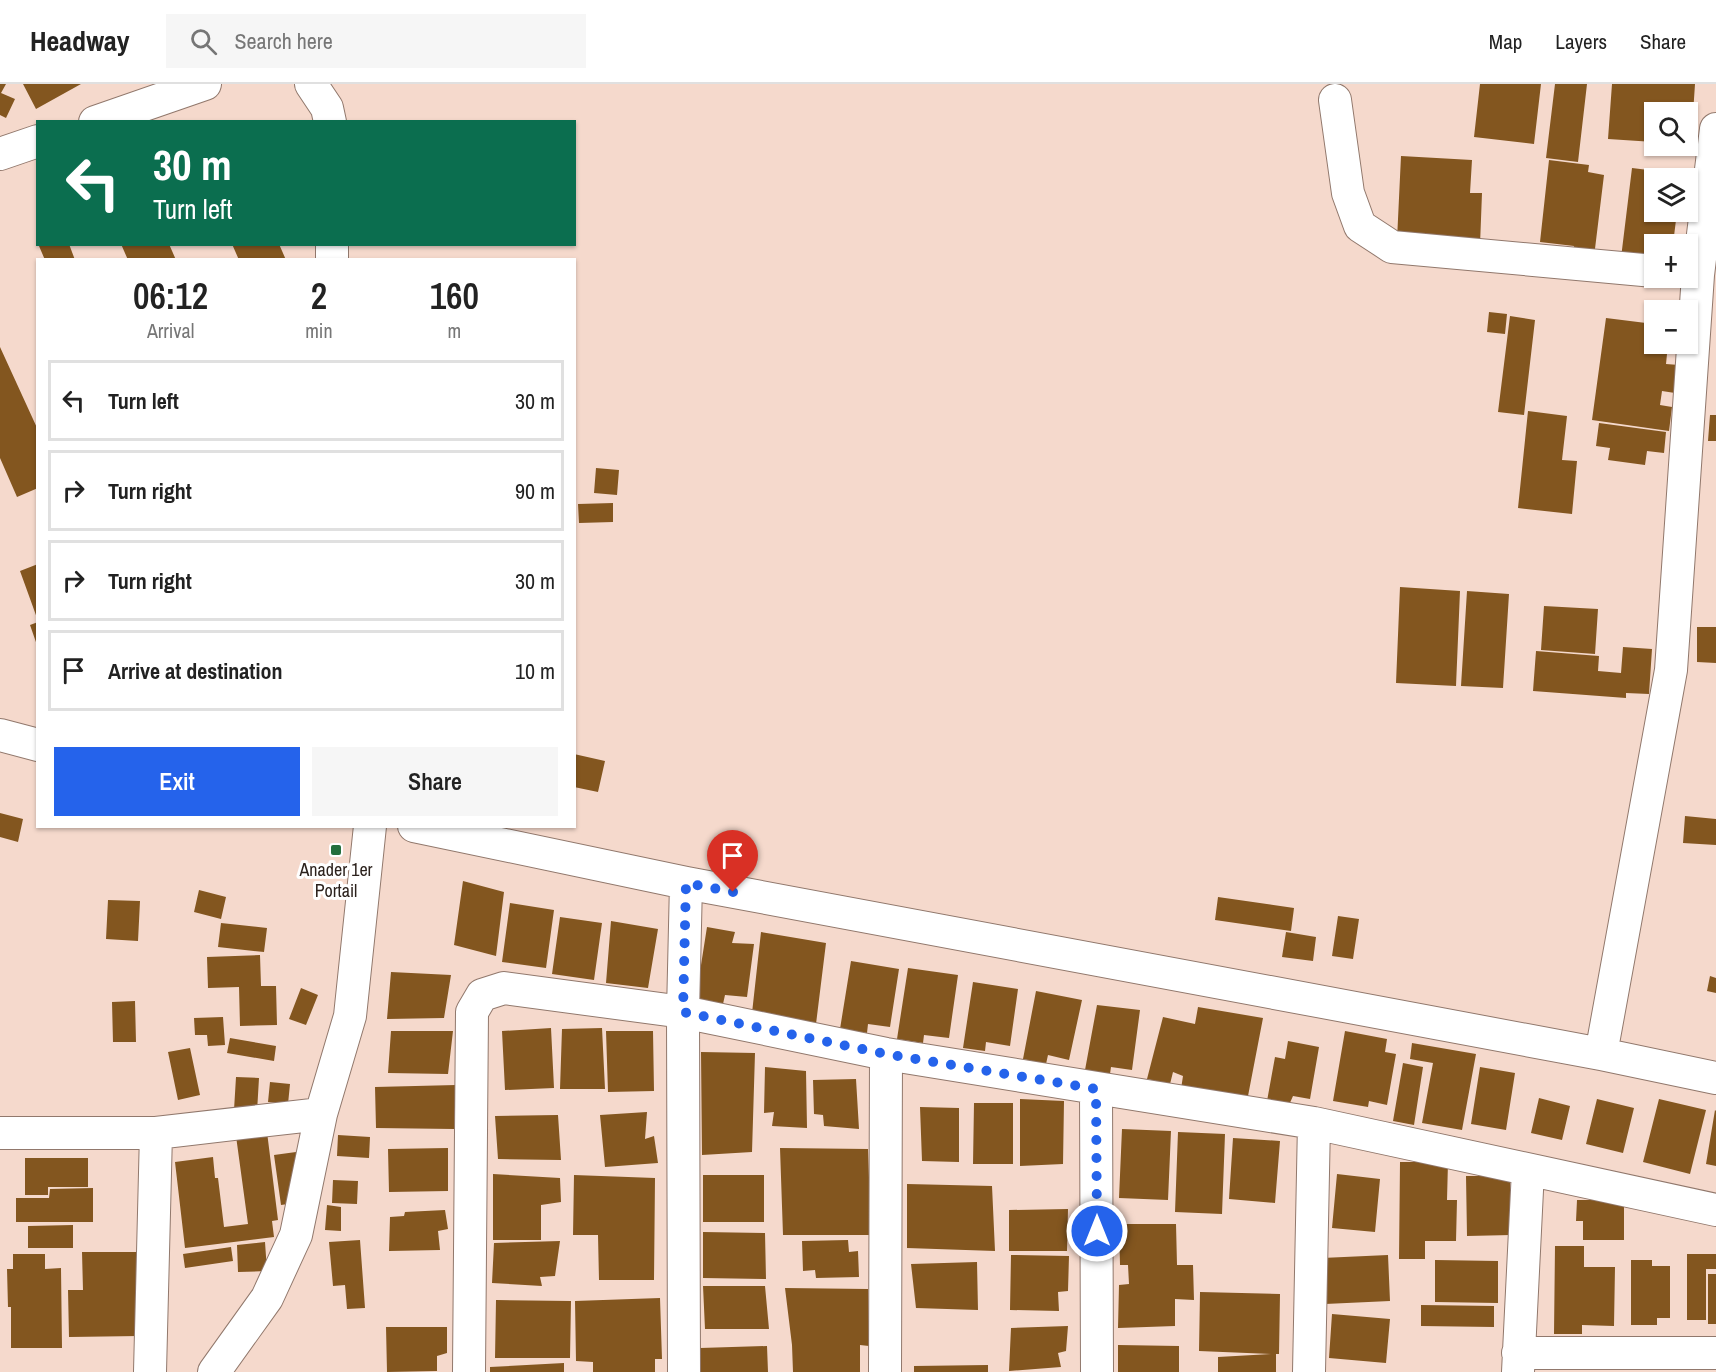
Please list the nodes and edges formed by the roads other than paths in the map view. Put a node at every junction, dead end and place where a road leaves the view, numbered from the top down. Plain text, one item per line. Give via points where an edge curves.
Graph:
1 (205, 84) edge
2 (311, 84) edge
3 (1335, 100) dead end
4 (102, 120) edge
5 (330, 120) edge
6 (1716, 129) edge
7 (36, 142) edge
8 (0, 154) edge
9 (1644, 270) edge
10 (1700, 276) edge
11 (0, 735) edge
12 (36, 744) edge
13 (370, 828) edge
14 (424, 828) edge
15 (686, 883) junction
16 (683, 1012) junction
17 (886, 1054) junction
18 (1600, 1054) junction
19 (1716, 1078) edge
20 (1096, 1089) junction
21 (321, 1114) junction
22 (1314, 1123) junction
23 (0, 1133) edge
24 (156, 1133) junction
25 (1528, 1170) junction
26 (1716, 1210) edge
27 (1716, 1353) edge
28 (1518, 1363) edge
29 (150, 1372) edge
30 (214, 1372) edge
31 (469, 1372) edge
32 (684, 1372) edge
33 (885, 1372) edge
34 (1097, 1372) edge
35 (1309, 1372) edge

1 - 4 street
2 - 5 street via 327,108
3 - 9 street via 1348,194 1360,226 1392,247
6 - 10 street
7 - 8 street
10 - 18 street via 1671,670
11 - 12 street
13 - 21 street via 350,1016
14 - 15 street
15 - 16 street
15 - 18 street
16 - 17 street
16 - 31 street via 504,988 482,995 472,1012
16 - 32 street
17 - 20 street
17 - 33 street
18 - 19 street
20 - 22 street
20 - 34 street
21 - 24 street
21 - 30 street via 296,1235 267,1298
22 - 25 street
22 - 35 street
23 - 24 street
24 - 29 street
25 - 26 street
25 - 28 street
27 - 28 street

